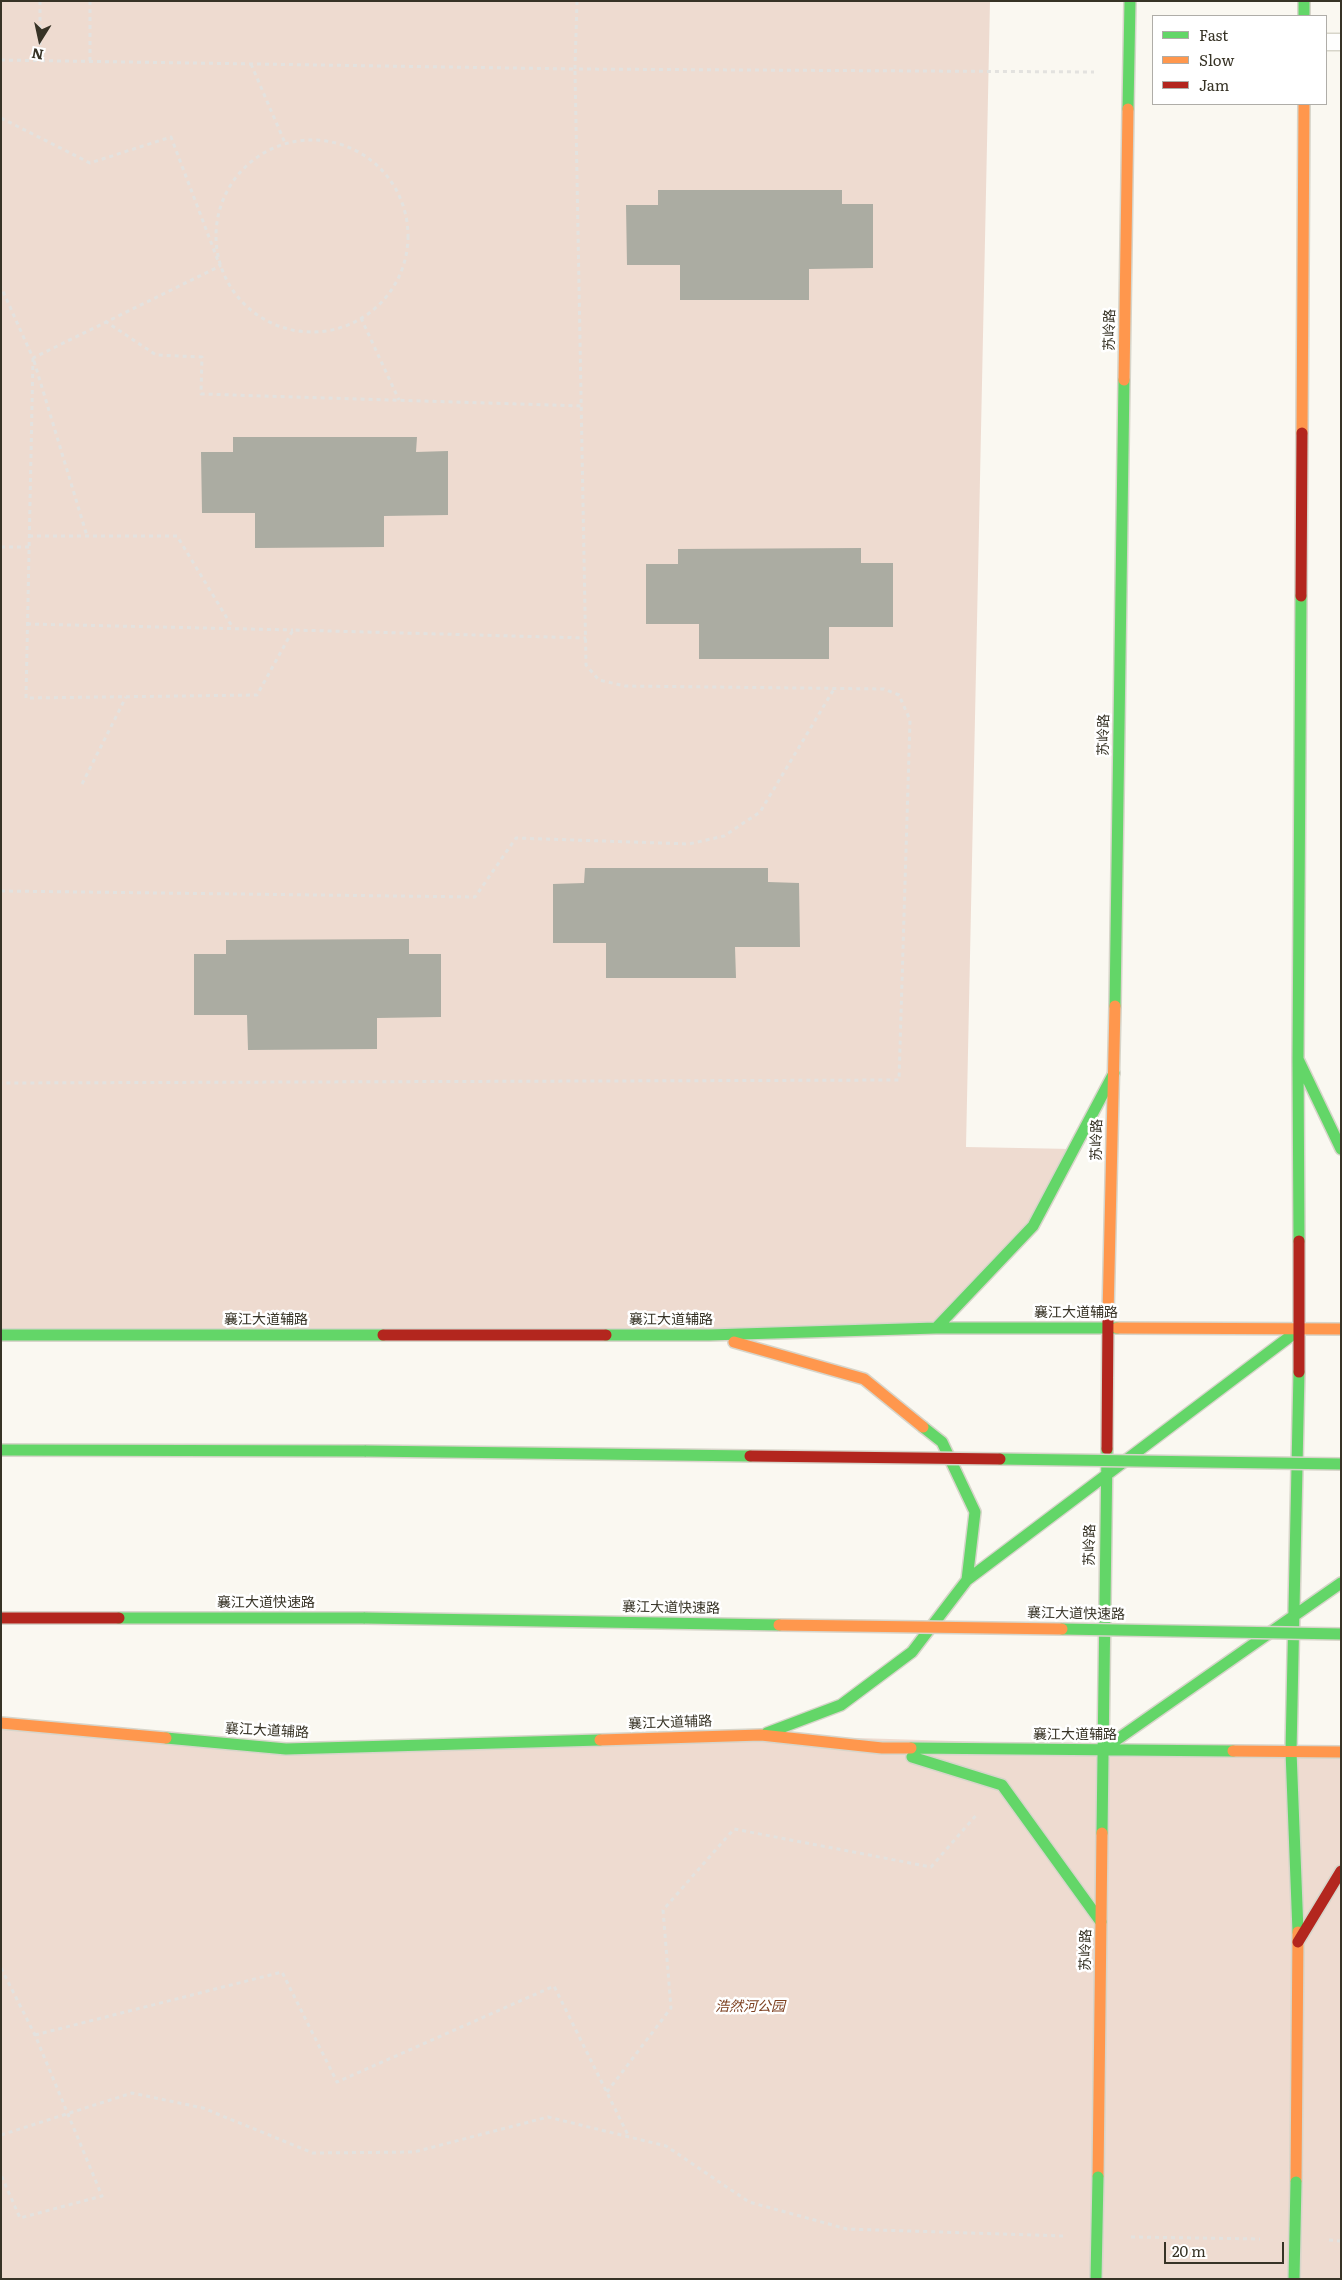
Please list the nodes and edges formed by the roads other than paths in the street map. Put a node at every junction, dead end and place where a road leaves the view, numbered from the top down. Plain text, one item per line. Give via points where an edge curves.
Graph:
1 (1130, 1) edge
2 (1304, 1) edge
3 (1304, 15) edge
4 (1327, 42) edge
5 (1341, 42) edge
6 (1304, 105) edge
7 (1298, 1059) junction
8 (1114, 1073) junction
9 (1341, 1149) edge
10 (936, 1328) junction
11 (1108, 1328) junction
12 (1300, 1329) junction
13 (1341, 1329) edge
14 (1, 1335) edge
15 (709, 1335) junction
16 (1, 1450) edge
17 (1341, 1464) edge
18 (1106, 1476) junction
19 (967, 1580) junction
20 (1341, 1583) edge
21 (1294, 1616) junction
22 (1, 1618) edge
23 (1341, 1634) edge
24 (1, 1724) edge
25 (761, 1735) junction
26 (882, 1748) junction
27 (1102, 1750) junction
28 (1291, 1751) junction
29 (1341, 1752) edge
30 (1341, 1871) edge
31 (1102, 1922) junction
32 (1298, 1942) junction
33 (1096, 2279) edge
34 (1294, 2279) edge

1 - 8 main road, 苏岭路
2 - 3 main road
4 - 5 lane
6 - 7 main road
7 - 9 main road
7 - 12 main road
8 - 10 main road via 1033,1226
8 - 11 main road, 苏岭路
10 - 11 main road, 襄江大道辅路
10 - 15 main road, 襄江大道辅路
11 - 12 main road, 襄江大道辅路
11 - 18 main road, 苏岭路
12 - 13 main road, 襄江大道辅路
12 - 18 main road
12 - 21 main road
14 - 15 main road, 襄江大道辅路
15 - 19 main road via 864,1378 942,1442 975,1512
16 - 17 main road, bridge via 366,1451
18 - 19 main road
18 - 27 main road, 苏岭路
19 - 25 main road via 912,1652 841,1705
20 - 21 main road
21 - 27 main road
21 - 28 main road
22 - 23 main road, 襄江大道快速路, bridge via 365,1618
24 - 25 main road, 襄江大道辅路 via 286,1749
25 - 26 main road, 襄江大道辅路
26 - 27 main road, 襄江大道辅路
26 - 31 main road via 1002,1784
27 - 28 main road, 襄江大道辅路
27 - 31 main road, 苏岭路
28 - 29 main road, 襄江大道辅路
28 - 32 main road
30 - 32 main road
31 - 33 main road, 苏岭路, bridge
32 - 34 main road, bridge

